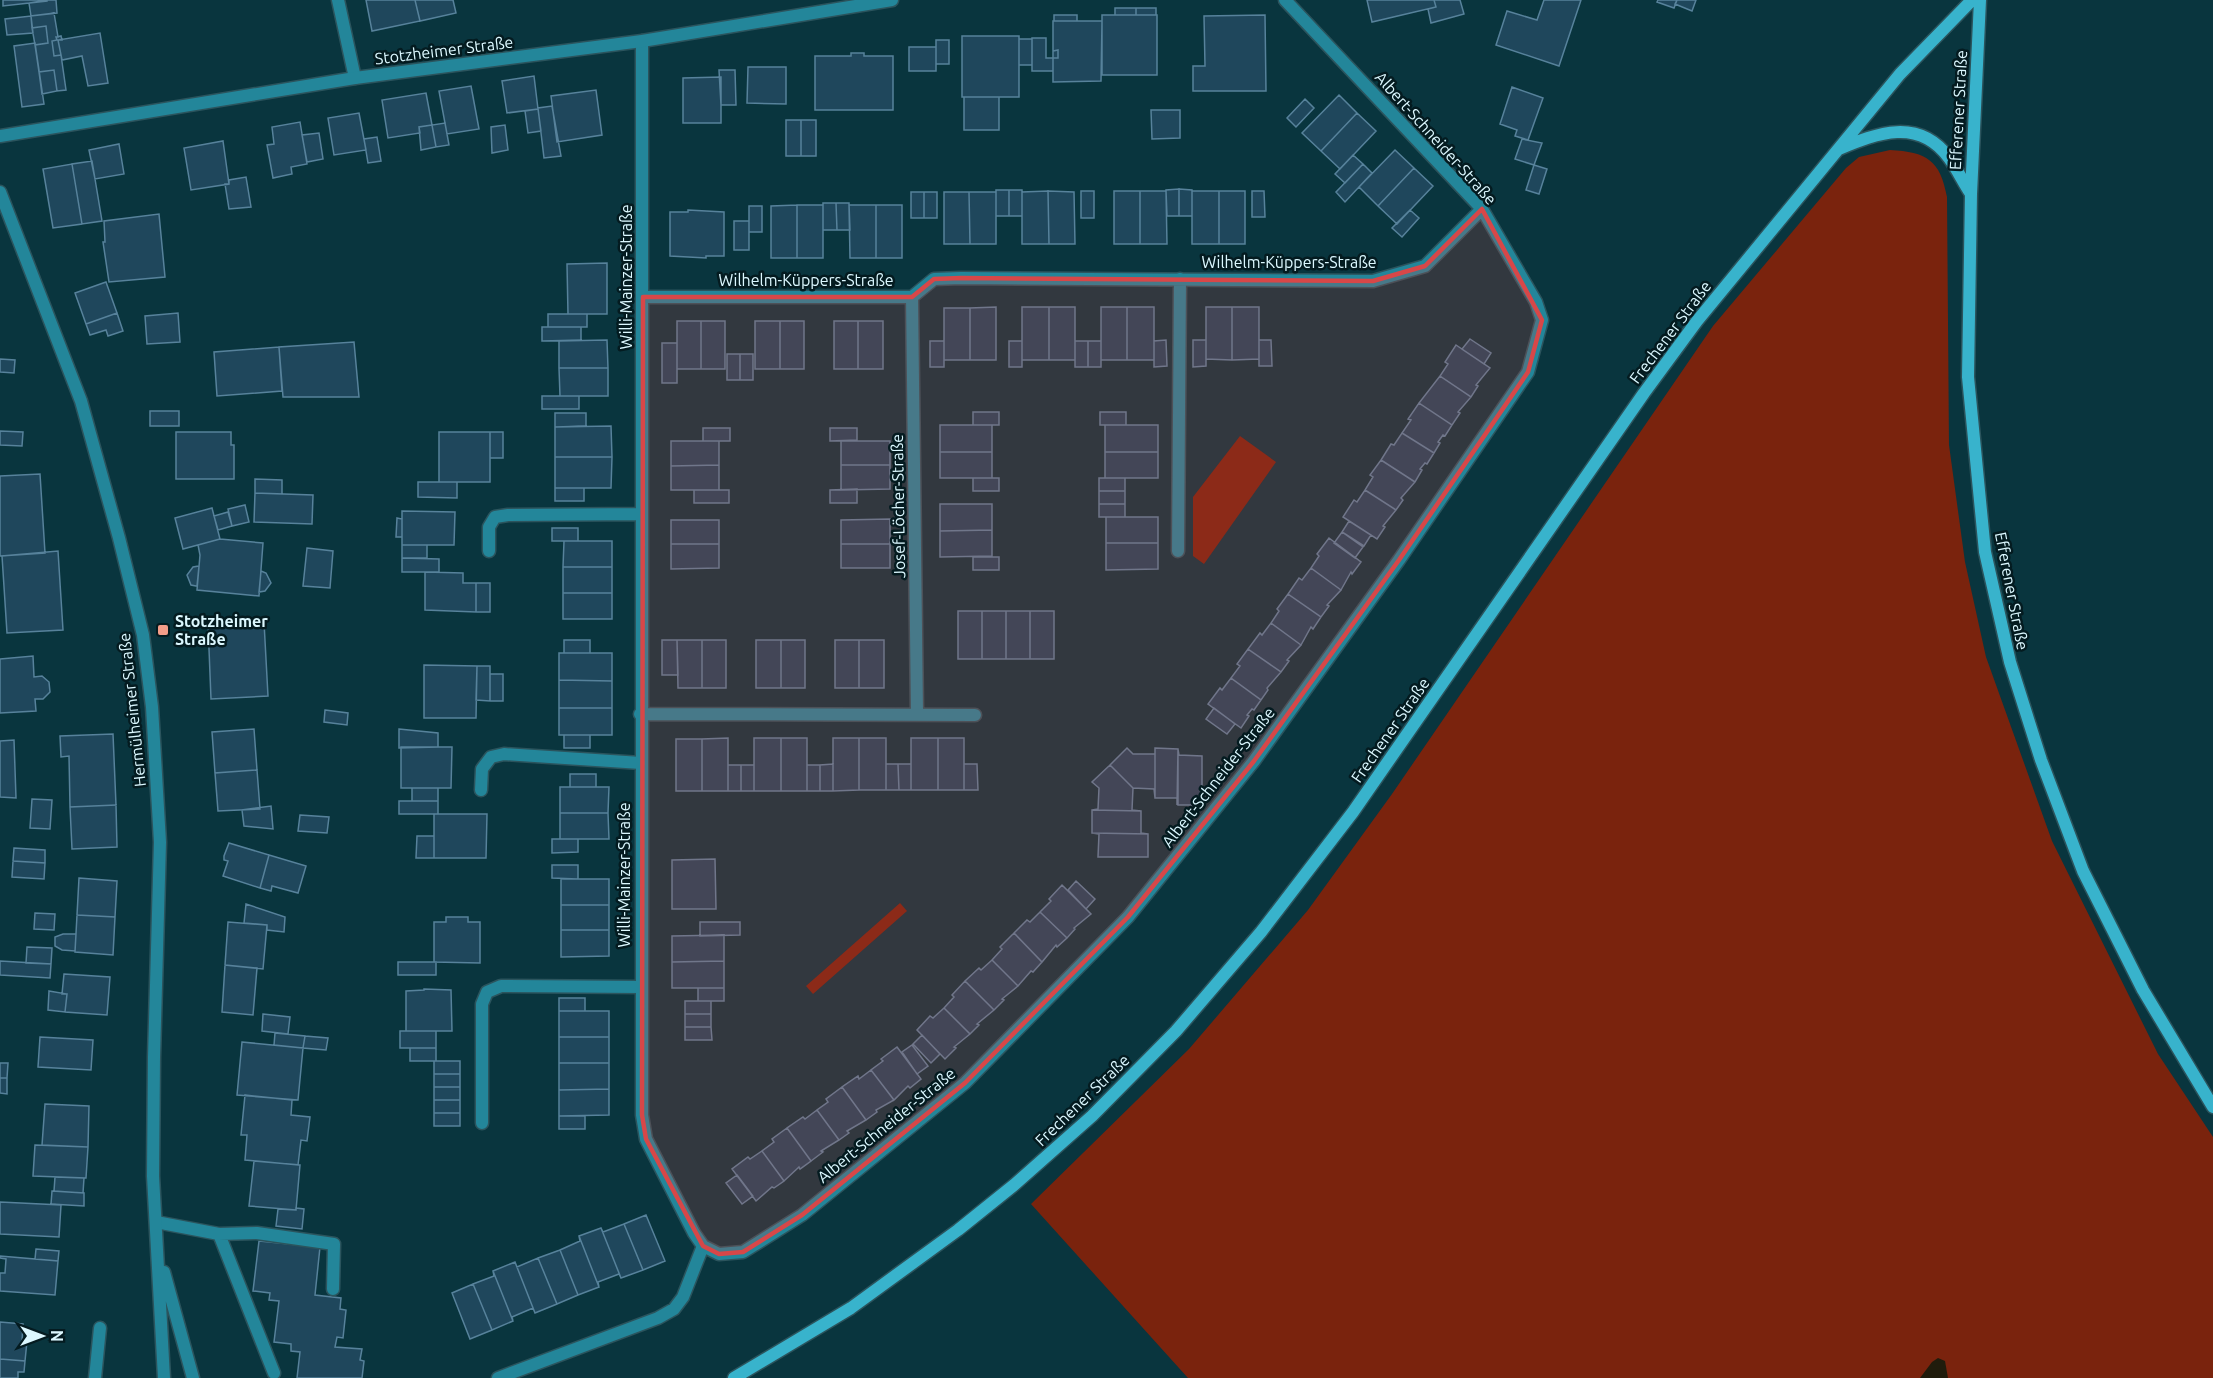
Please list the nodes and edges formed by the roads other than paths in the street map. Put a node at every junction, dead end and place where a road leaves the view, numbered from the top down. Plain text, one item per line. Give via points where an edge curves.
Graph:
1 (338, 0) edge
2 (892, 0) edge
3 (1286, 0) edge
4 (1972, 0) edge
5 (1980, 0) edge
6 (829, 5) edge
7 (642, 41) junction
8 (355, 78) junction
9 (0, 135) edge
10 (1838, 149) junction
11 (0, 192) edge
12 (1971, 194) junction
13 (1482, 209) junction
14 (1180, 279) junction
15 (643, 297) junction
16 (912, 297) junction
17 (641, 514) junction
18 (489, 552) dead end
19 (1178, 552) dead end
20 (640, 714) junction
21 (917, 714) junction
22 (975, 715) dead end
23 (641, 763) junction
24 (481, 789) dead end
25 (641, 987) junction
26 (2213, 1107) edge
27 (482, 1123) dead end
28 (156, 1222) junction
29 (219, 1234) junction
30 (704, 1246) junction
31 (157, 1248) junction
32 (333, 1289) dead end
33 (100, 1328) dead end
34 (274, 1372) dead end
35 (95, 1378) edge
36 (164, 1378) edge
37 (193, 1378) edge
38 (498, 1378) edge
39 (734, 1378) edge

1 - 8 street
2 - 6 street, Stotzheimer Straße
3 - 13 street, Albert-Schneider-Straße
4 - 10 main road, Frechener Straße via 1900,74
5 - 12 main road, Efferener Straße
6 - 7 street, Stotzheimer Straße
7 - 8 street, Stotzheimer Straße
7 - 15 street, Willi-Mainzer-Straße
8 - 9 street, Stotzheimer Straße
10 - 12 main road via 1886,132 1922,136 1948,157
10 - 39 main road, Frechener Straße via 1697,321 1644,393 1353,812 1261,932 1176,1031 1092,1116 958,1230 851,1308
11 - 28 street, Hermülheimer Straße via 81,400 143,634 152,707 160,842 153,1069
12 - 26 main road, Efferener Straße via 1968,376 1985,552 2010,662 2041,760 2083,871 2143,990
13 - 14 street, Wilhelm-Küppers-Straße via 1425,266 1373,282
13 - 30 street, Albert-Schneider-Straße via 1536,302 1542,320 1528,372 1254,761 1128,917 965,1083 802,1215 753,1246 743,1252 719,1254
14 - 16 street, Wilhelm-Küppers-Straße via 934,279
14 - 19 street, Wilhelm-Küppers-Straße
15 - 16 street, Wilhelm-Küppers-Straße
15 - 17 street, Willi-Mainzer-Straße
16 - 21 street, Josef-Löcher-Straße
17 - 18 street via 495,517 489,527
17 - 20 street, Willi-Mainzer-Straße
20 - 21 street
20 - 23 street, Willi-Mainzer-Straße
21 - 22 street
23 - 24 street via 504,754 491,757 482,769
23 - 25 street, Willi-Mainzer-Straße
25 - 27 street via 501,986 487,992 482,1004
25 - 30 street, Willi-Mainzer-Straße via 642,1115 646,1138
28 - 29 street
28 - 31 street, Hermülheimer Straße
29 - 32 street via 257,1233 334,1244
29 - 34 street
30 - 38 street via 674,1309
31 - 36 street, Hermülheimer Straße
31 - 37 street, Hermülheimer Straße
33 - 35 street

